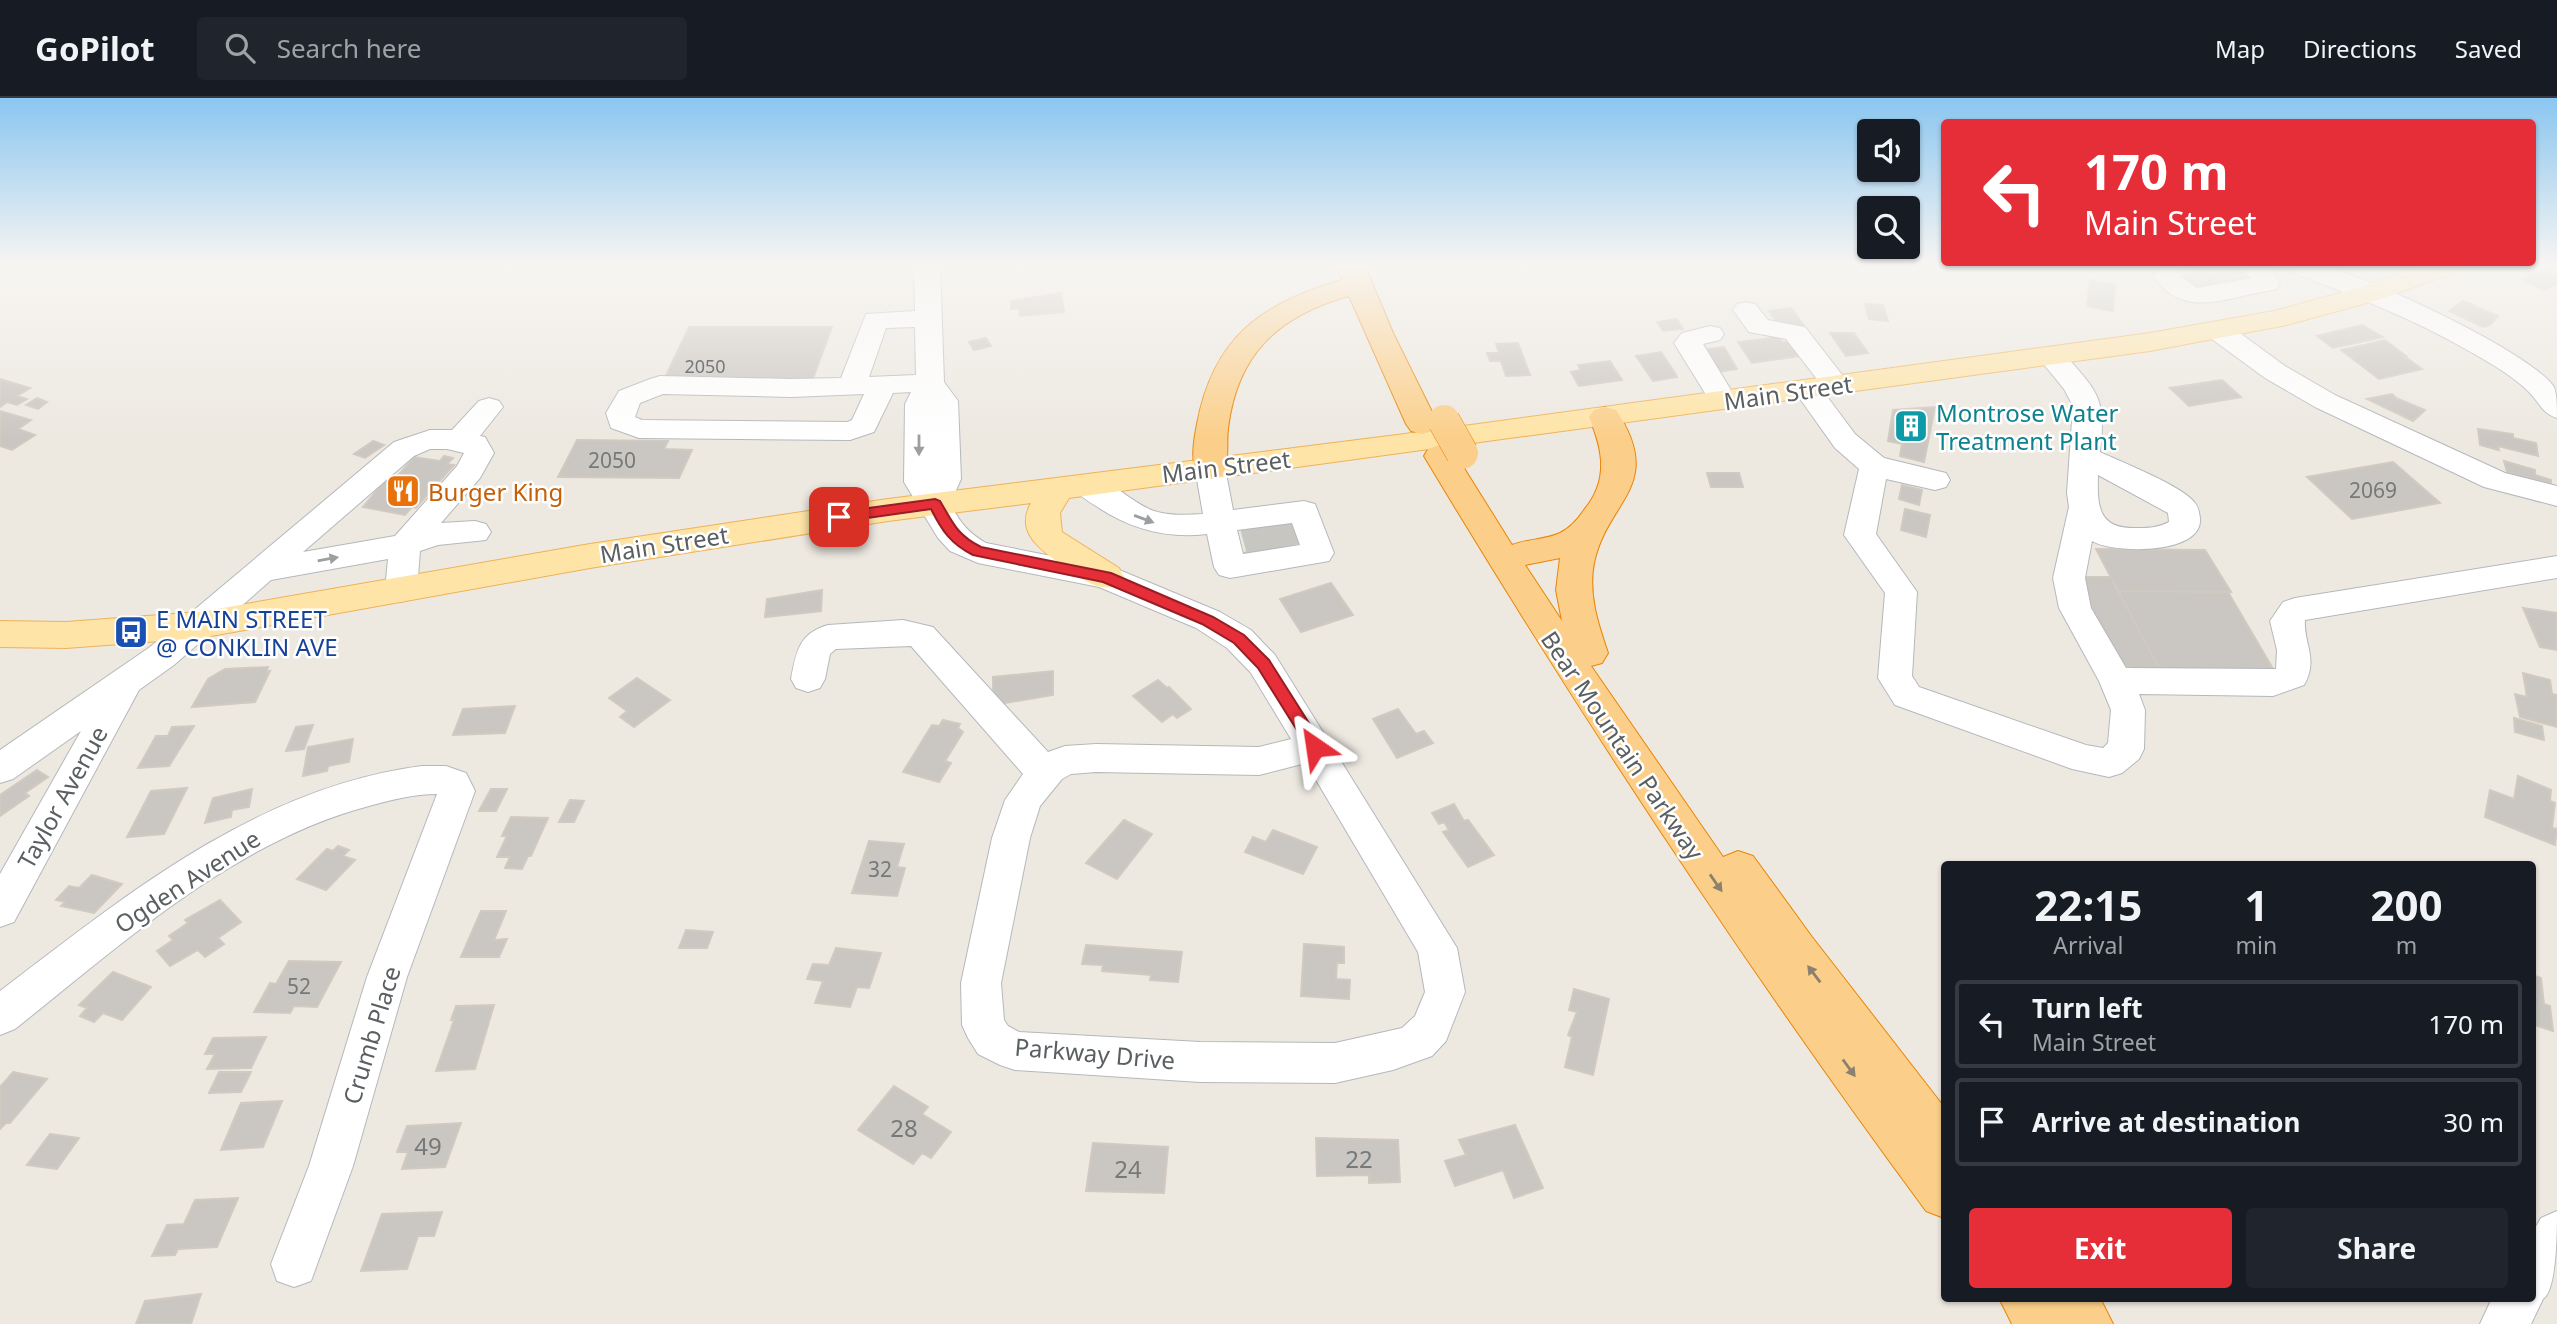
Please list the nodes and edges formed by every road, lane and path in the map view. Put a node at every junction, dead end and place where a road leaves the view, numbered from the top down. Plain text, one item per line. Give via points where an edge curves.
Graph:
1 (874, 323) edge
2 (928, 323) edge
3 (1268, 323) edge
4 (1375, 323) edge
5 (1757, 323) edge
6 (2261, 323) edge
7 (2433, 323) edge
8 (2219, 331) junction
9 (1710, 334) dead end
10 (2051, 356) junction
11 (930, 383) junction
12 (882, 385) junction
13 (852, 386) junction
14 (1821, 387) junction
15 (1723, 400) junction
16 (2555, 402) edge
17 (489, 407) dead end
18 (1605, 417) junction
19 (1442, 438) junction
20 (460, 440) junction
21 (2084, 456) junction
22 (1874, 466) junction
23 (1210, 468) junction
24 (1935, 480) dead end
25 (1072, 486) junction
26 (2557, 496) edge
27 (340, 502) junction
28 (935, 504) junction
29 (2083, 509) junction
30 (1220, 522) junction
31 (1589, 528) junction
32 (475, 532) dead end
33 (410, 538) junction
34 (1525, 553) junction
35 (2557, 567) edge
36 (261, 572) junction
37 (1106, 577) junction
38 (401, 590) junction
39 (200, 625) junction
40 (0, 634) edge
41 (1589, 653) junction
42 (808, 679) dead end
43 (2116, 681) junction
44 (124, 685) junction
45 (1315, 747) junction
46 (0, 769) edge
47 (1045, 773) junction
48 (451, 807) joint
49 (0, 909) edge
50 (0, 1016) edge
51 (1941, 1141) edge
52 (1941, 1190) edge
53 (2557, 1234) edge
54 (294, 1264) dead end
55 (2536, 1273) edge
56 (2028, 1302) edge
57 (2069, 1302) edge
58 (2518, 1302) edge
59 (2045, 1324) edge
60 (2087, 1324) edge
61 (2504, 1324) edge

1 - 13 street
2 - 11 street
3 - 23 highway via 1226,370 1210,428
4 - 19 highway, Bear Mountain Parkway
5 - 14 street via 1795,333
6 - 8 main road, Main Street
7 - 16 street via 2484,348
8 - 10 main road, Main Street
8 - 26 street via 2325,401 2495,480
9 - 15 street via 1688,343
10 - 14 main road, Main Street
10 - 21 street via 2084,398 2089,412
11 - 12 street
11 - 28 street, Parkway Drive via 919,404 919,482
12 - 13 street
12 - 13 street via 864,426 850,431 639,429 621,422 620,413 629,397 660,385
14 - 15 main road, Main Street
14 - 22 street via 1845,441
15 - 18 main road, Main Street
17 - 20 street
18 - 23 main road, Main Street
18 - 31 highway via 1618,451 1620,475 1611,499
19 - 34 highway, Bear Mountain Parkway
19 -> 52 highway, Bear Mountain Parkway via 1566,659 1682,835
20 - 27 street via 436,437 417,441 388,459
20 - 33 street via 475,444 479,453 469,471
21 - 29 street
21 - 29 street via 2183,508 2185,526 2169,537 2119,539 2095,530
22 - 24 street
22 - 43 street via 1860,536 1901,592 1895,678 1907,696 2085,759 2109,763 2126,749 2127,710
23 - 25 main road, Main Street
23 - 30 street
25 - 28 main road, Main Street
25 -> 30 street via 1151,523 1185,527
25 - 37 main road via 1042,514 1044,533
27 - 33 street via 370,493 417,451 432,446 463,451 464,459 414,519
27 - 36 street
28 - 37 street, Parkway Drive via 949,530 978,552
28 - 38 main road, Main Street via 631,549
29 - 43 street via 2068,578 2075,608
30 - 30 street via 1230,567 1271,537
31 - 34 highway via 1560,546
31 - 41 highway via 1573,578 1576,609
32 - 33 street
36 -> 33 street
33 - 38 street
34 - 41 highway, Bear Mountain Parkway
35 - 43 street via 2295,610 2287,621 2294,650 2292,676 2273,682
36 - 39 street
37 - 45 street, Parkway Drive via 1239,639 1263,664
38 - 39 main road, Main Street
39 - 40 main road, Main Street via 66,635
39 - 44 street
51 -> 41 highway, Bear Mountain Parkway via 1796,951
42 - 47 street via 814,648 828,637 903,632 921,636
44 - 46 street
44 - 49 street, Taylor Avenue
45 - 47 street, Parkway Drive via 1259,761 1065,760
45 - 47 street, Parkway Drive via 1437,948 1445,992 1431,1028 1417,1042 1335,1063 1200,1062 1015,1051 993,1040 983,1025 981,983 1011,838 1023,800
48 - 50 street, Ogden Avenue via 457,791 453,783 414,782 370,790 266,828 106,934
48 - 54 street, Crumb Place via 387,977 331,1166
53 - 55 street
56 - 59 highway
57 - 60 highway
58 - 61 street

